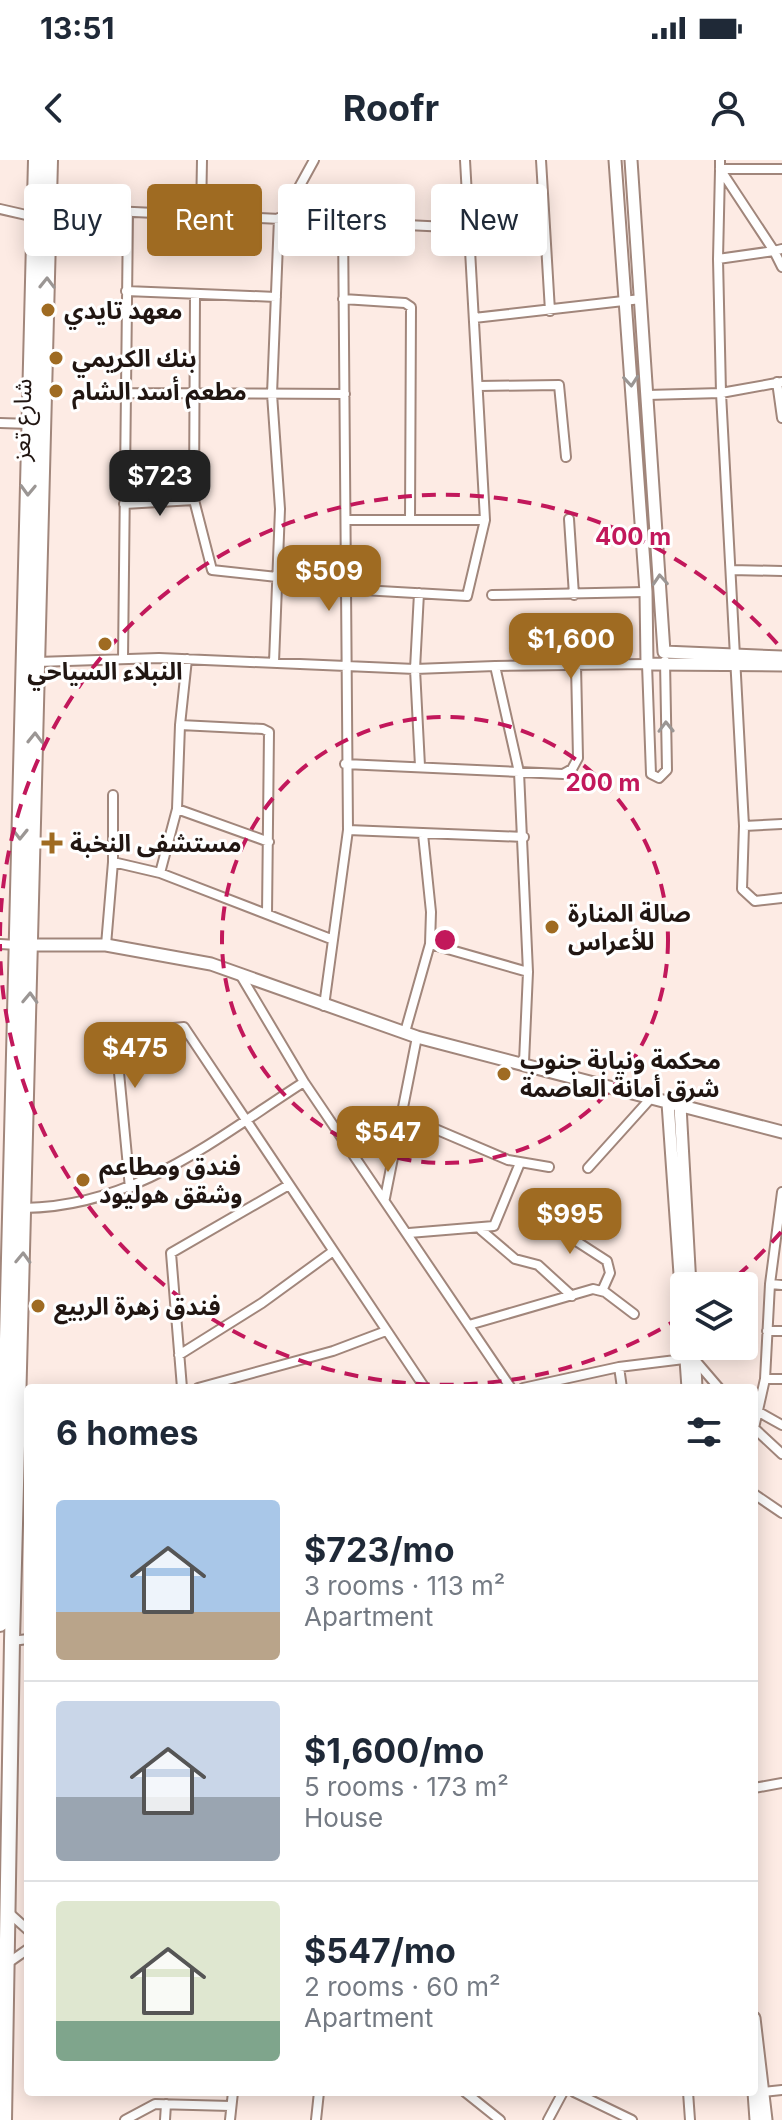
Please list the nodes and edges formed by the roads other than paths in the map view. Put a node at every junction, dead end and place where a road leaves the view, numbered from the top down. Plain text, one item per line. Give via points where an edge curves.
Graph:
1 (36, 160) edge
2 (50, 160) edge
3 (202, 160) edge
4 (314, 160) edge
5 (465, 160) edge
6 (541, 160) edge
7 (615, 160) edge
8 (631, 160) edge
9 (720, 165) edge
10 (782, 169) edge
11 (36, 184) edge
12 (50, 184) edge
13 (202, 184) edge
14 (301, 184) edge
15 (466, 184) edge
16 (0, 209) edge
17 (24, 214) edge
18 (278, 244) edge
19 (778, 250) edge
20 (35, 256) edge
21 (46, 256) edge
22 (127, 256) edge
23 (343, 256) edge
24 (471, 256) edge
25 (718, 259) junction
26 (782, 267) edge
27 (126, 291) junction
28 (195, 294) junction
29 (276, 297) junction
30 (343, 299) junction
31 (641, 299) junction
32 (625, 303) junction
33 (550, 311) junction
34 (474, 318) junction
35 (780, 382) edge
36 (479, 386) junction
37 (124, 393) junction
38 (194, 393) junction
39 (721, 393) junction
40 (272, 394) junction
41 (345, 394) junction
42 (647, 395) junction
43 (782, 418) edge
44 (0, 423) edge
45 (37, 424) junction
46 (566, 457) dead end
47 (194, 500) junction
48 (124, 504) junction
49 (569, 519) dead end
50 (346, 520) junction
51 (410, 520) junction
52 (485, 520) junction
53 (731, 570) junction
54 (782, 571) edge
55 (277, 577) junction
56 (345, 589) junction
57 (646, 592) junction
58 (419, 593) junction
59 (492, 595) dead end
60 (574, 595) junction
61 (665, 657) junction
62 (782, 657) edge
63 (647, 658) junction
64 (123, 659) junction
65 (187, 659) junction
66 (734, 660) junction
67 (36, 662) junction
68 (274, 662) junction
69 (344, 665) junction
70 (576, 665) junction
71 (782, 665) edge
72 (495, 666) junction
73 (415, 669) junction
74 (180, 725) junction
75 (345, 764) junction
76 (420, 766) junction
77 (519, 772) junction
78 (113, 795) dead end
79 (177, 809) junction
80 (782, 824) edge
81 (744, 826) junction
82 (348, 830) junction
83 (423, 834) junction
84 (524, 837) junction
85 (269, 842) junction
86 (113, 862) junction
87 (160, 873) junction
88 (782, 898) edge
89 (267, 914) junction
90 (331, 939) junction
91 (0, 944) edge
92 (430, 944) junction
93 (25, 945) junction
94 (106, 945) junction
95 (528, 972) junction
96 (241, 976) junction
97 (324, 1006) junction
98 (405, 1032) junction
99 (417, 1037) junction
100 (524, 1062) junction
101 (304, 1082) junction
102 (651, 1098) junction
103 (674, 1104) junction
104 (400, 1114) junction
105 (245, 1120) junction
106 (782, 1132) edge
107 (520, 1163) junction
108 (549, 1167) dead end
109 (588, 1168) dead end
110 (287, 1186) junction
111 (130, 1188) junction
112 (17, 1189) junction
113 (782, 1192) edge
114 (385, 1198) junction
115 (24, 1208) junction
116 (542, 1219) dead end
117 (480, 1229) junction
118 (409, 1233) junction
119 (332, 1252) junction
120 (685, 1272) edge
121 (689, 1272) edge
122 (770, 1284) junction
123 (782, 1285) edge
124 (602, 1291) junction
125 (572, 1296) junction
126 (634, 1314) dead end
127 (469, 1325) junction
128 (386, 1331) junction
129 (767, 1331) junction
130 (782, 1331) edge
131 (179, 1355) junction
132 (681, 1360) edge
133 (690, 1360) edge
134 (690, 1360) edge
135 (691, 1360) edge
136 (9, 1366) junction
137 (619, 1367) junction
138 (765, 1379) junction
139 (782, 1379) edge
140 (0, 1383) edge
141 (182, 1384) edge
142 (213, 1384) edge
143 (422, 1384) edge
144 (508, 1384) edge
145 (541, 1384) edge
146 (621, 1384) edge
147 (688, 1384) edge
148 (695, 1384) edge
149 (715, 1384) edge
150 (758, 1401) edge
151 (758, 1412) edge
152 (782, 1425) edge
153 (2, 1426) edge
154 (758, 1432) edge
155 (12, 1453) edge
156 (782, 1454) edge
157 (758, 1497) edge
158 (1, 1502) edge
159 (782, 1513) edge
160 (0, 1624) edge
161 (24, 1640) edge
162 (12, 1641) junction
163 (782, 1783) edge
164 (758, 1787) edge
165 (6, 1910) junction
166 (24, 1926) edge
167 (24, 1952) edge
168 (5, 1967) junction
169 (782, 2090) edge
170 (758, 2092) edge
171 (232, 2096) edge
172 (319, 2096) edge
173 (470, 2096) edge
174 (561, 2096) edge
175 (582, 2096) edge
176 (688, 2096) edge
177 (758, 2096) edge
178 (166, 2104) junction
179 (231, 2106) junction
180 (4, 2120) edge
181 (125, 2120) edge
182 (165, 2120) edge
183 (230, 2120) edge
184 (316, 2120) edge
185 (500, 2120) edge
186 (548, 2120) edge
187 (632, 2120) edge
188 (690, 2120) edge
189 (756, 2120) edge
190 (766, 2120) edge

1 - 11 highway, شارع تعز
2 - 12 highway, شارع تعز
3 - 13 street
4 - 14 street
5 - 15 street
6 - 33 street
7 - 32 street
8 - 31 street
9 - 10 street
9 - 19 street
9 - 25 street
16 - 17 street
18 - 29 street
19 - 25 street
19 - 26 street
20 - 45 highway, شارع تعز
45 -> 21 highway, شارع تعز
22 - 27 street
23 - 30 street
24 - 34 street
25 - 39 street
27 - 28 street
27 - 37 street
28 - 29 street
28 - 38 street
29 - 40 street
30 - 41 street
30 - 51 street via 411,307
31 - 32 street
31 - 42 street
32 - 33 street
32 -> 57 street
33 - 34 street
34 - 36 street
35 - 39 street
35 - 43 street
36 - 46 street via 559,385
36 - 52 street
37 - 38 street
37 - 48 street
38 - 40 street
38 - 47 street
39 - 42 street
39 - 53 street
40 - 41 street
40 - 55 street via 280,509
41 - 50 street
61 -> 42 street
44 - 45 street
45 - 67 highway, شارع تعز
45 -> 93 highway, شارع تعز
47 - 48 street
47 - 55 street via 212,570
48 - 64 street
49 - 60 street
50 - 51 street
50 - 56 street
51 - 52 street
52 - 58 street via 467,596
53 - 54 street
53 - 66 street
55 - 68 street
56 - 58 street
56 - 69 street
57 - 60 street
57 - 63 street
58 - 73 street
59 - 60 street
61 - 63 street
63 -> 61 street via 651,774 659,778 667,770
61 - 66 street
62 - 66 street
63 - 70 street
64 - 65 street
64 - 67 street
65 - 68 street
65 - 74 street
66 - 71 street
66 - 81 street
93 -> 67 highway, شارع تعز
68 - 69 street
69 - 73 street
69 - 75 street
70 - 72 street
70 - 77 street via 578,758 563,774
72 - 73 street
72 - 77 street
73 - 76 street
74 - 79 street
74 - 85 street via 269,732
75 - 76 street
75 - 82 street
76 - 77 street
77 - 84 street
78 - 86 street
79 - 85 street
79 - 87 street
80 - 81 street
81 - 88 street via 744,894 755,901
82 - 83 street
82 - 90 street
83 - 84 street
83 - 92 street
84 - 95 street
85 - 89 street
86 - 87 street
86 - 94 street
87 - 89 street
89 - 90 street
90 - 97 street
91 - 93 street
92 - 95 street
92 - 98 street
93 - 94 street
93 - 112 highway, شارع تعز
94 - 96 street via 211,964
95 - 100 street
96 - 97 street
96 - 101 street
97 - 98 street
98 - 99 street
99 - 100 street
99 - 104 street
100 - 102 street
101 - 105 street
101 - 114 street
102 - 103 street
102 - 109 street
103 - 106 street
103 - 120 street
103 - 121 street
104 - 107 street
104 - 114 street
105 - 110 street
105 - 111 street
105 - 111 street via 184,1027 121,1033 115,1054
107 - 108 street
107 - 117 street via 497,1222
110 - 119 street
110 - 131 street via 171,1253
111 - 115 street via 85,1203
112 - 115 highway, شارع تعز
112 - 136 highway, شارع تعز
113 - 122 street
114 - 118 street
155 -> 115 highway, شارع تعز
116 - 124 street via 607,1261 610,1273
117 - 118 street
117 - 125 street via 515,1259 538,1265
118 - 127 street
119 - 128 street
119 - 131 street
122 - 123 street
122 - 129 street
124 - 125 street
124 - 126 street
125 - 127 street
127 - 144 street
128 - 142 street
128 - 143 street
129 - 130 street
129 - 138 street
131 - 141 street
132 - 137 street
133 - 147 street
134 - 148 street
135 - 149 street
136 - 140 highway
136 - 153 highway, شارع تعز
137 - 145 street
137 - 146 street
138 - 139 street
138 - 150 street
151 - 152 street
153 - 155 highway, شارع تعز
154 - 156 street
155 - 158 highway, شارع تعز
155 - 162 highway, شارع تعز
157 - 159 street
158 - 160 highway, شارع تعز
161 - 162 street
162 - 165 highway, شارع تعز
163 - 164 street
165 - 166 street
165 - 168 highway, شارع تعز
167 - 168 street
168 - 180 highway, شارع تعز
169 - 170 street
170 - 190 street
171 - 179 street
172 - 184 street
173 - 185 street
174 - 186 street
175 - 187 street
176 - 188 street
177 - 189 street
178 - 179 street
178 - 181 street
178 - 182 street
179 - 183 street

